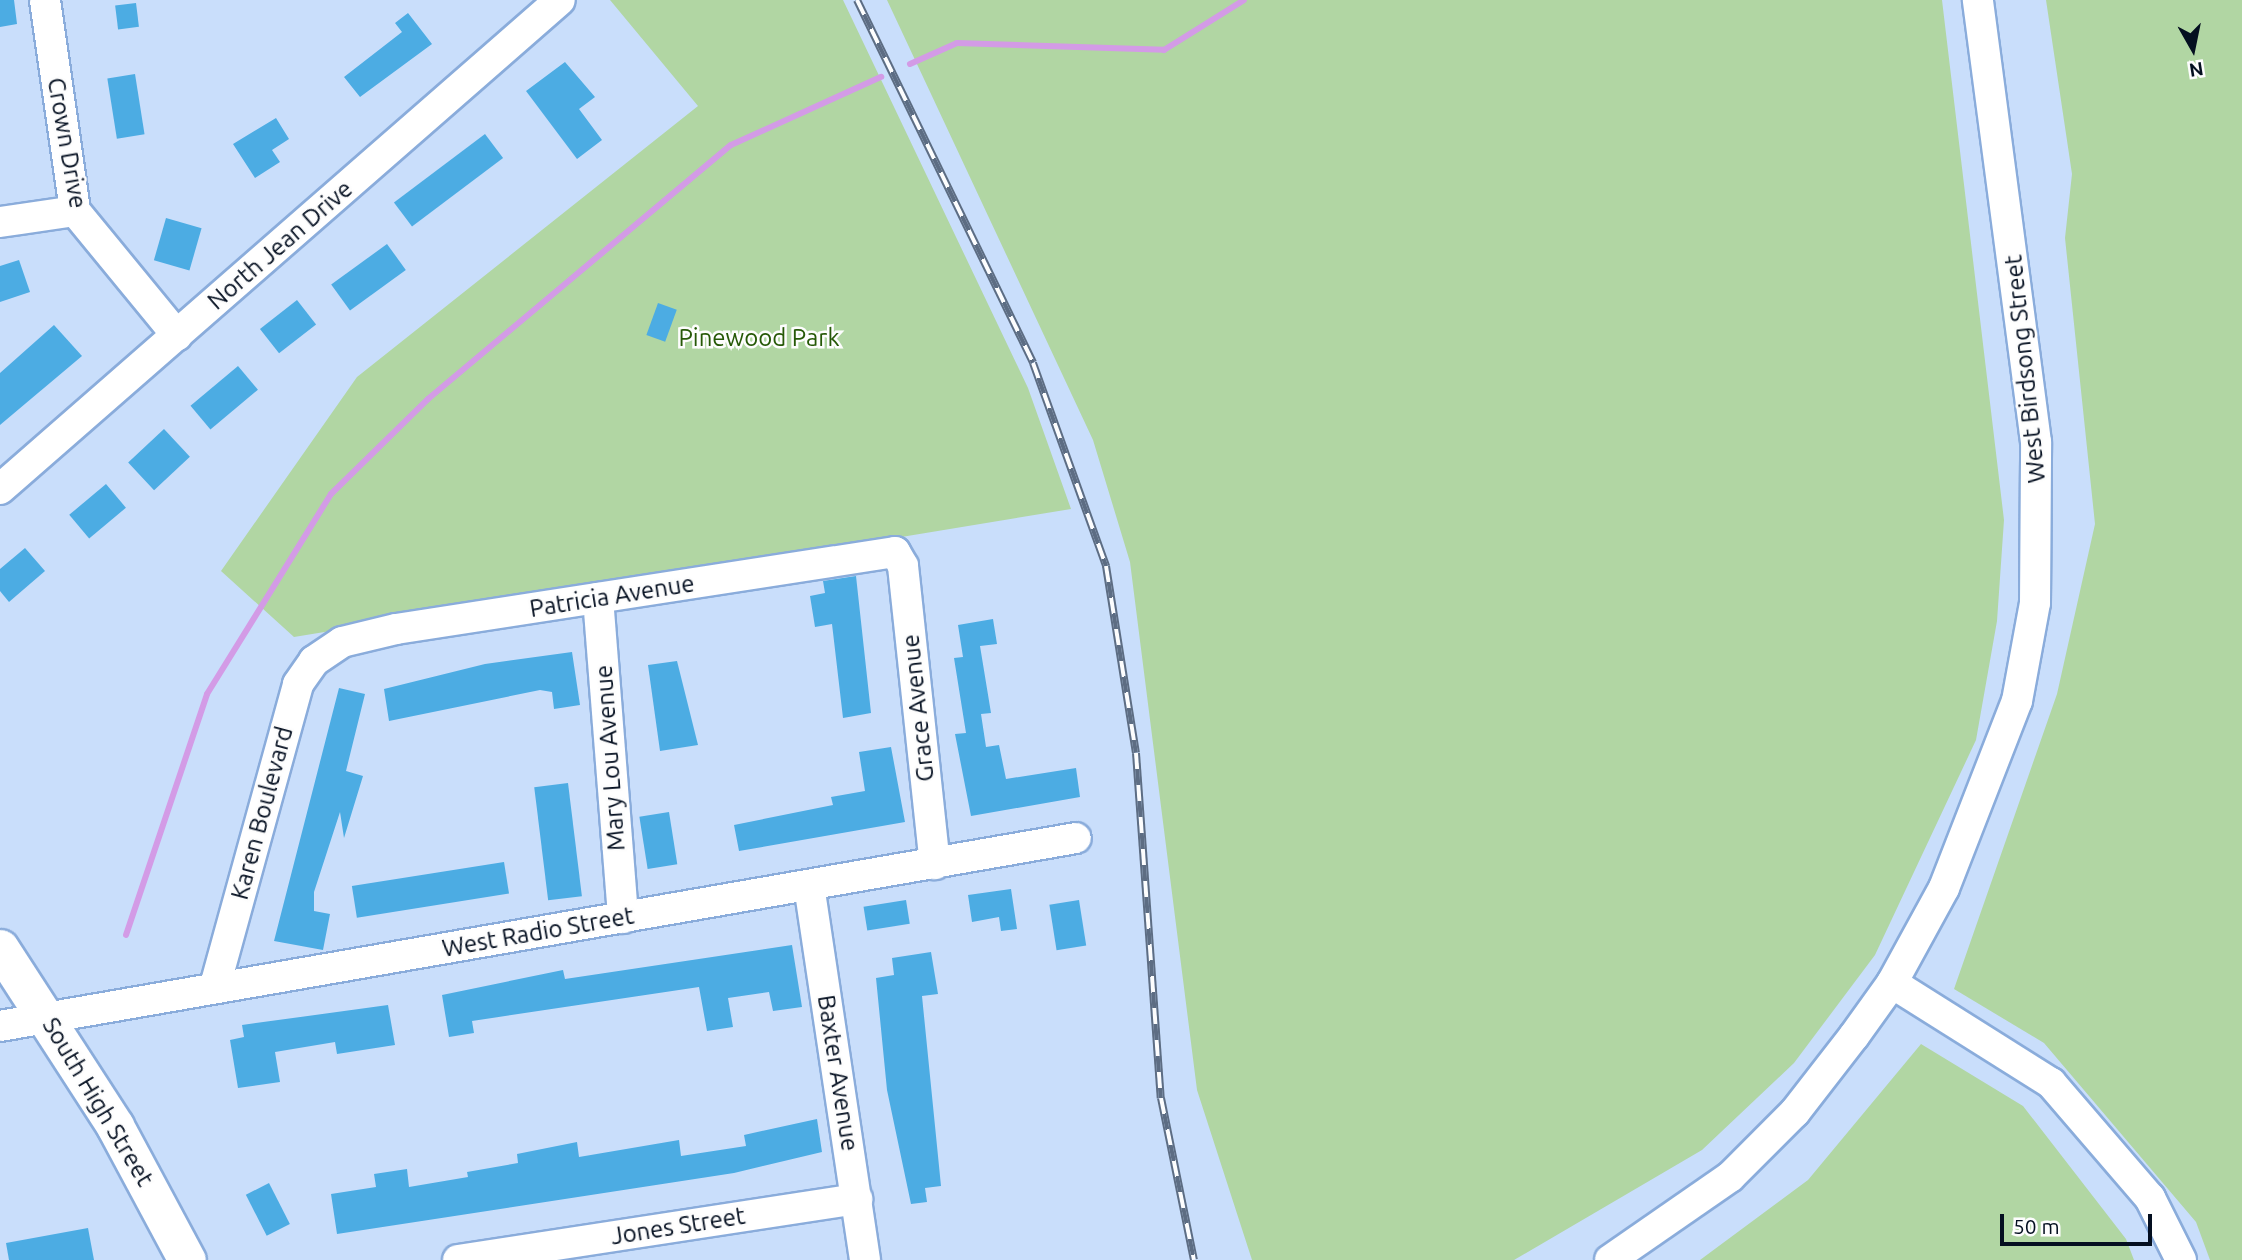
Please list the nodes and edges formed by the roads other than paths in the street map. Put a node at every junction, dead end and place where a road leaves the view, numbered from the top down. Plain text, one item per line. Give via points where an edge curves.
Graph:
1 (45, 0) edge
2 (561, 0) edge
3 (1978, 0) edge
4 (75, 211) junction
5 (0, 222) edge
6 (177, 335) junction
7 (0, 489) edge
8 (898, 554) joint
9 (598, 598) junction
10 (329, 651) joint
11 (1076, 838) dead end
12 (935, 864) junction
13 (809, 885) junction
14 (623, 918) junction
15 (0, 948) edge
16 (1892, 983) junction
17 (215, 986) junction
18 (48, 1018) junction
19 (0, 1026) edge
20 (857, 1199) junction
21 (187, 1260) edge
22 (458, 1260) edge
23 (865, 1260) edge
24 (1610, 1260) edge
25 (2181, 1260) edge

1 - 4 street, Crown Drive
2 - 6 street, North Jean Drive
3 - 16 street, West Birdsong Street via 2036,442 2035,603 2025,672 2000,759 1944,888
4 - 5 street
4 - 6 street, Crown Drive
6 - 7 street, North Jean Drive
8 - 9 street, Patricia Avenue
8 - 12 street, Grace Avenue
9 - 10 street, Patricia Avenue via 396,629
9 - 14 street, Mary Lou Avenue
10 - 17 street, Karen Boulevard via 295,690
11 - 12 street, West Radio Street
12 - 13 street, West Radio Street
13 - 14 street, West Radio Street
13 - 20 street, Baxter Avenue
14 - 17 street, West Radio Street
15 - 18 main road, South High Street
16 - 24 street, West Birdsong Street via 1815,1088 1760,1149 1689,1208
16 - 25 street via 2051,1083 2150,1198
17 - 18 street, West Radio Street
18 - 19 street, West Radio Street
18 - 21 main road, South High Street
20 - 22 street, Jones Street
20 - 23 street, Baxter Avenue

